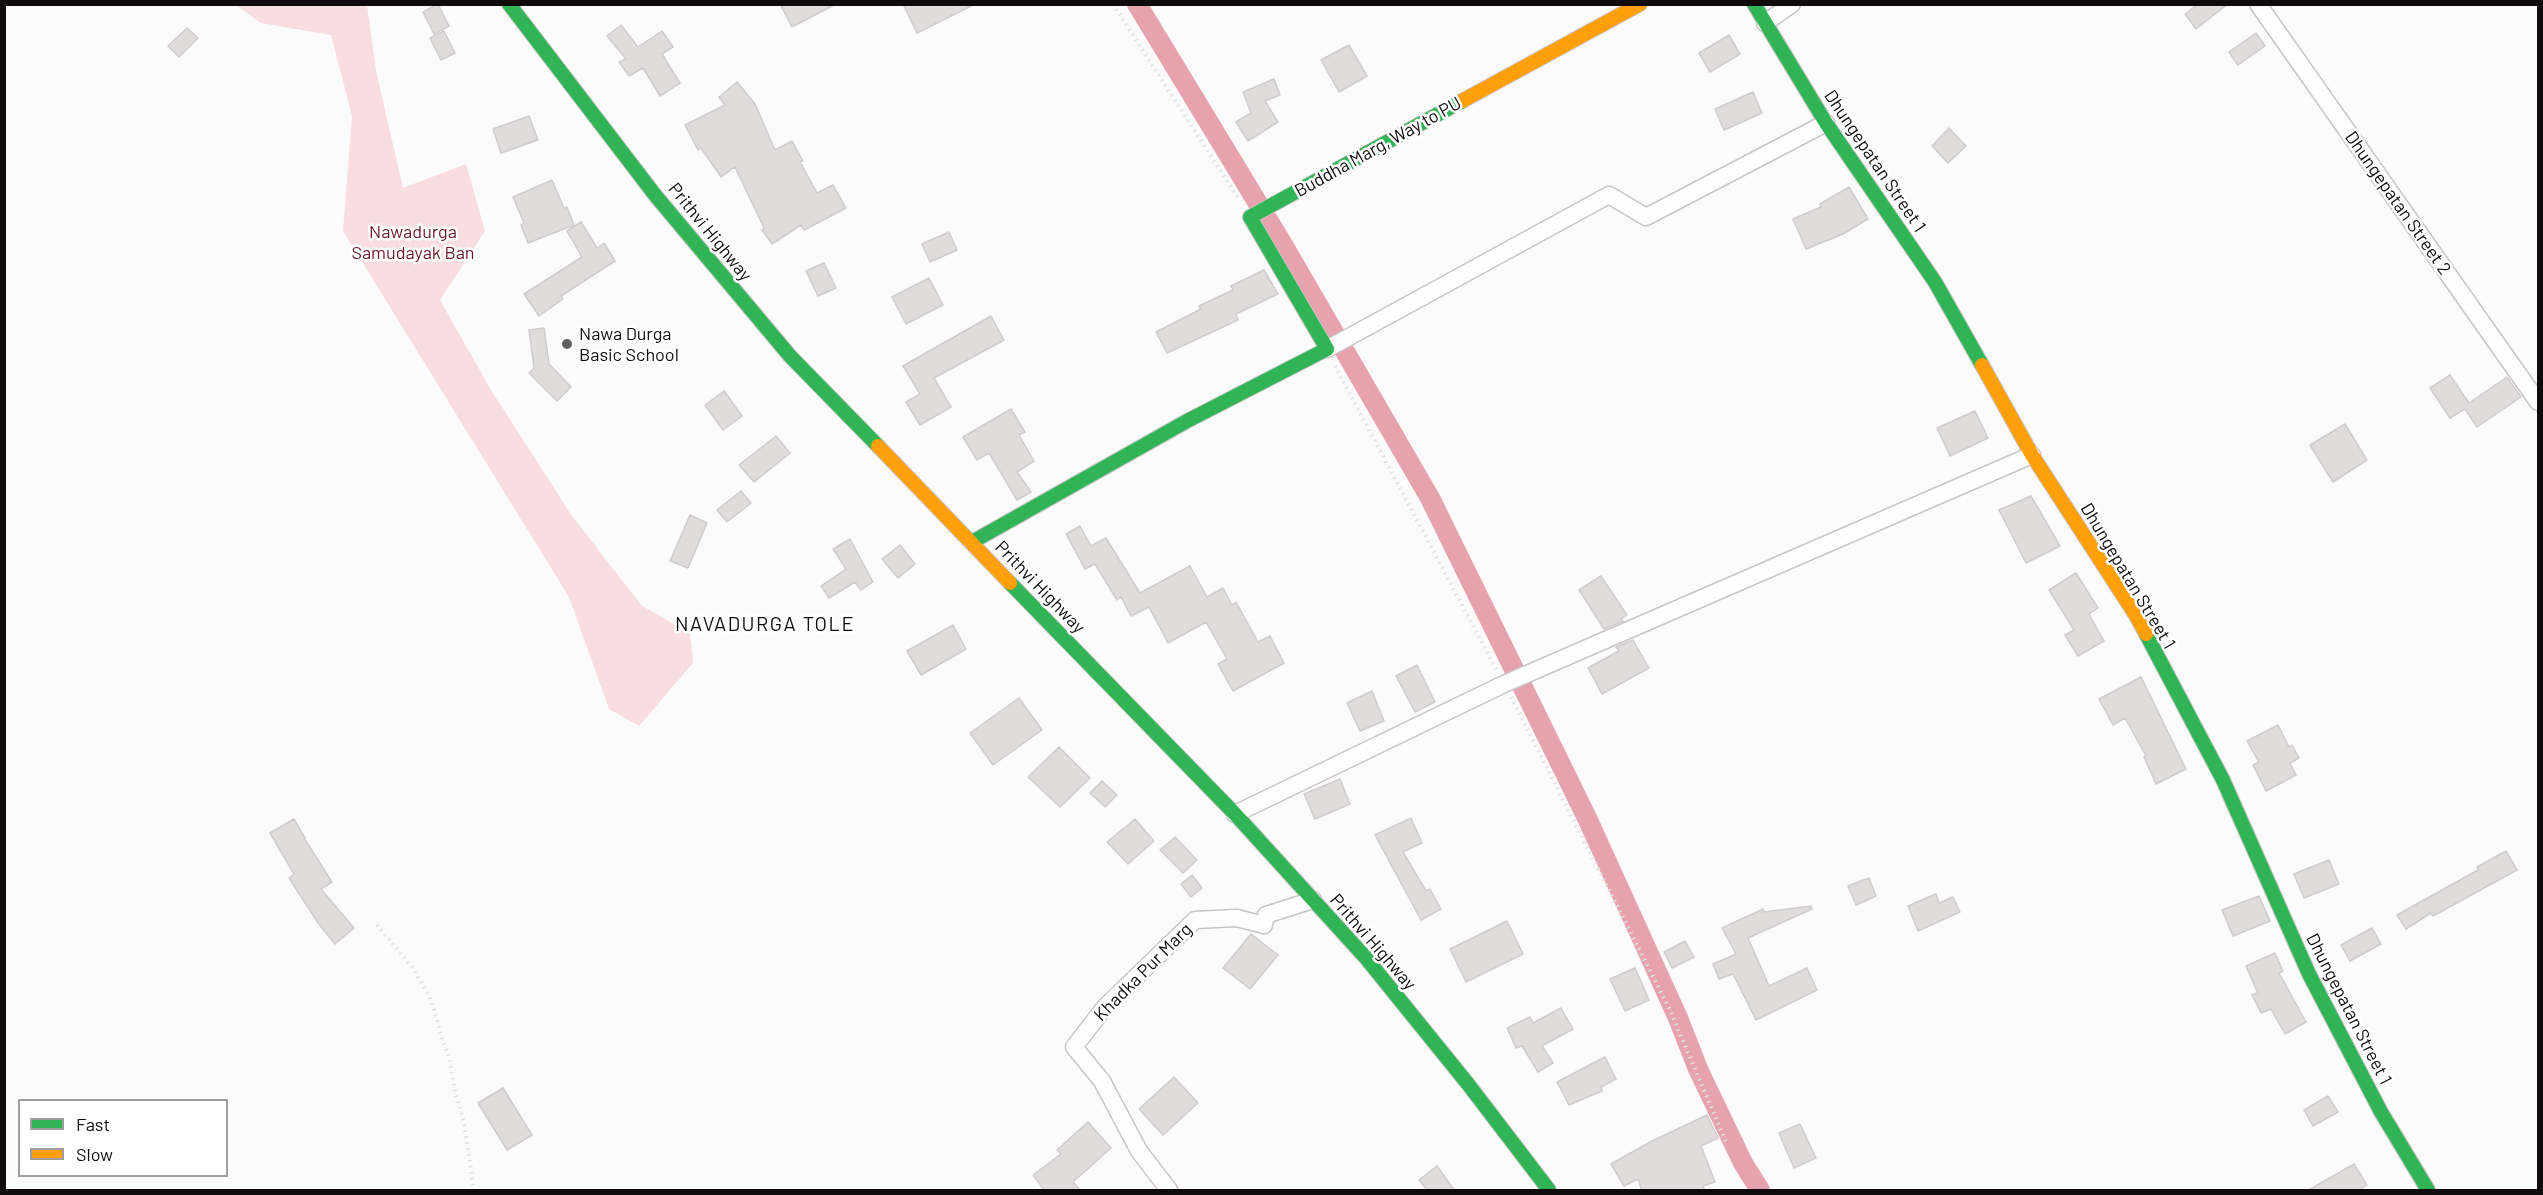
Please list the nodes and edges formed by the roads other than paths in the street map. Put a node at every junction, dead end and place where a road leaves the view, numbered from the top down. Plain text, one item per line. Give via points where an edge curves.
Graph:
1 (509, 4) edge
2 (1640, 4) edge
3 (1754, 4) edge
4 (1792, 4) edge
5 (2258, 4) edge
6 (1765, 22) junction
7 (1826, 123) junction
8 (1327, 349) junction
9 (2538, 402) edge
10 (2032, 455) junction
11 (972, 542) junction
12 (1235, 814) junction
13 (1313, 900) junction
14 (1169, 1191) edge
15 (1550, 1191) edge
16 (2428, 1191) edge

1 - 11 main road, Prithvi Highway via 656,195 790,356
2 - 8 main road, Buddha Marg, Way to PU via 1250,217
3 - 6 main road, Dhungepatan Street 1
4 - 6 street
5 - 9 street, Dhungepatan Street 2
6 - 7 main road, Dhungepatan Street 1
7 - 8 street via 1646,217 1609,195
7 - 10 main road, Dhungepatan Street 1 via 1935,282
8 - 11 main road via 1187,421
10 - 12 street via 1504,684
10 - 16 main road, Dhungepatan Street 1 via 2135,614 2223,780 2309,974 2381,1112
11 - 12 main road, Prithvi Highway
12 - 13 main road, Prithvi Highway
13 - 14 street, Khadka Pur Marg via 1266,915 1264,925 1237,918 1195,920 1105,1007 1074,1047 1102,1081 1139,1150
13 - 15 main road, Prithvi Highway via 1373,967

